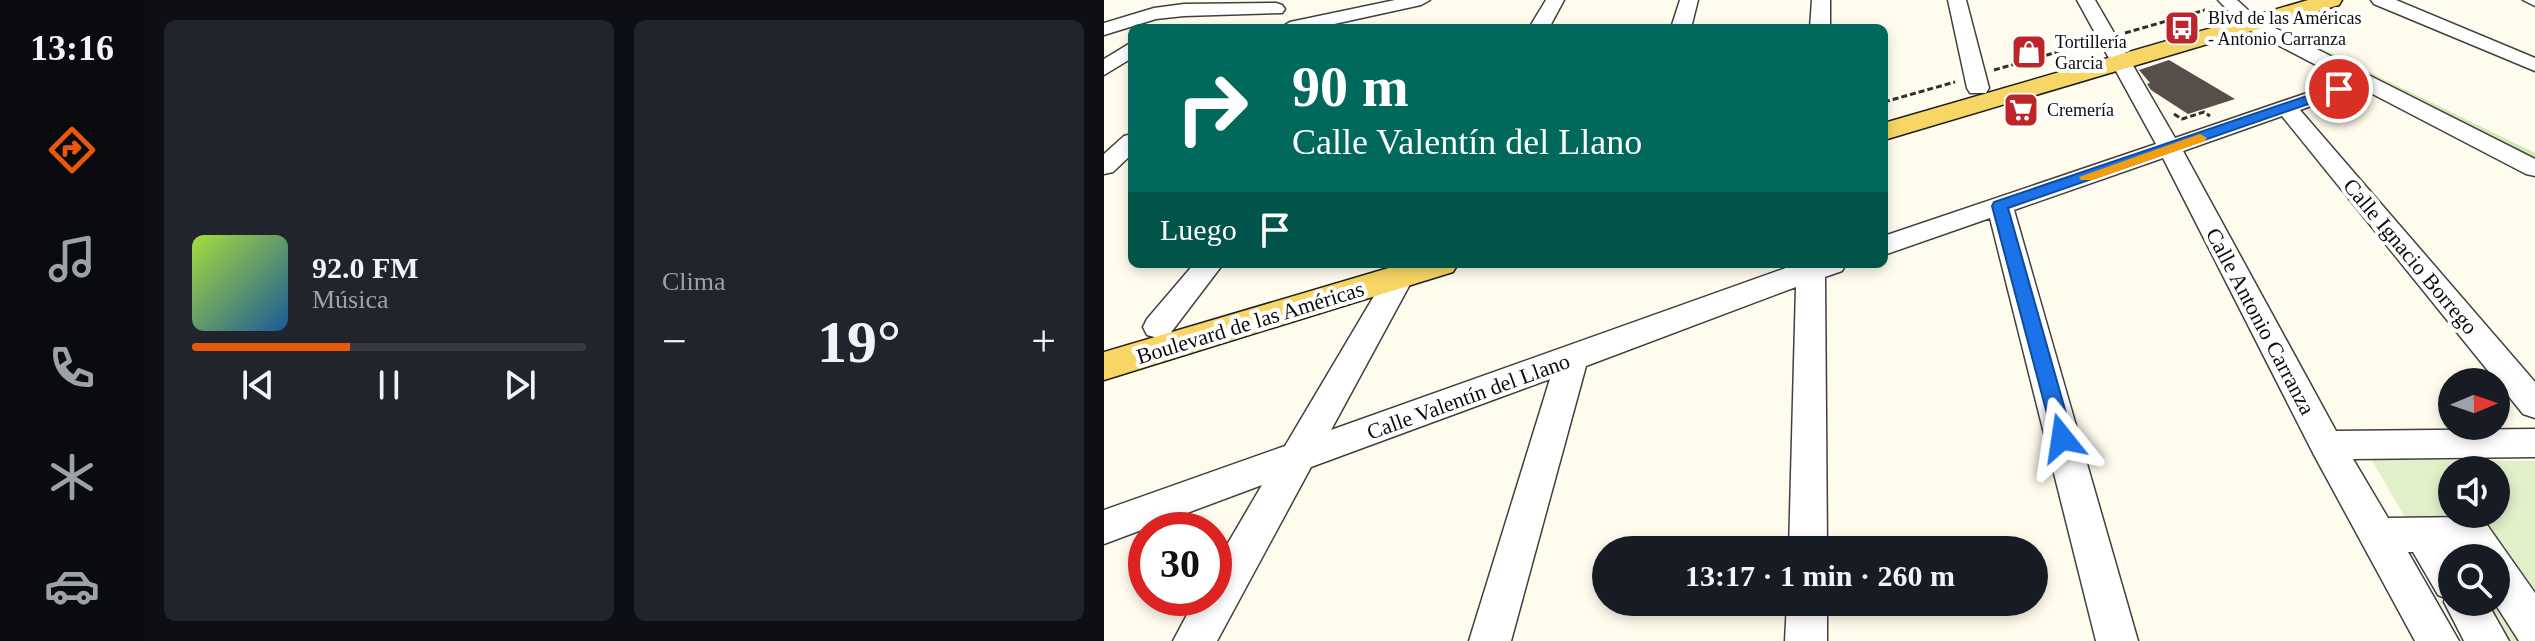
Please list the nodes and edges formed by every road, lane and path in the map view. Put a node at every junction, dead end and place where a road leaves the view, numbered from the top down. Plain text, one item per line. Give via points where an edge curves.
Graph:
1 (1420, 0) edge
2 (1555, 0) edge
3 (1689, 0) edge
4 (1821, 0) edge
5 (1957, 0) edge
6 (2086, 0) edge
7 (2331, 0) edge
8 (2380, 0) edge
9 (1187, 3) edge
10 (1282, 5) edge
11 (2250, 8) edge
12 (1104, 20) edge
13 (1164, 24) edge
14 (1261, 24) edge
15 (1309, 24) edge
16 (1401, 24) edge
17 (1541, 24) edge
18 (1682, 24) edge
19 (1820, 24) edge
20 (1104, 29) edge
21 (2112, 50) junction
22 (1128, 51) edge
23 (2535, 65) edge
24 (1104, 69) edge
25 (2365, 80) junction
26 (1977, 82) junction
27 (1888, 101) edge
28 (2287, 108) junction
29 (2170, 110) dead end
30 (2204, 112) dead end
31 (1888, 114) edge
32 (1888, 131) edge
33 (1128, 145) edge
34 (2170, 149) junction
35 (2532, 163) edge
36 (1104, 167) edge
37 (2000, 206) junction
38 (1888, 245) edge
39 (1206, 268) edge
40 (1394, 268) edge
41 (1813, 268) edge
42 (1818, 268) edge
43 (1158, 327) junction
44 (1104, 343) edge
45 (1572, 358) junction
46 (1104, 366) edge
47 (2535, 405) edge
48 (2535, 443) edge
49 (2326, 445) junction
50 (1295, 459) junction
51 (1104, 527) edge
52 (2376, 535) junction
53 (2424, 535) junction
54 (1808, 536) edge
55 (2479, 544) edge
56 (2438, 558) edge
57 (2510, 591) edge
58 (1807, 616) edge
59 (2473, 616) edge
60 (2535, 629) edge
61 (1194, 641) edge
62 (1490, 641) edge
63 (1806, 641) edge
64 (2117, 641) edge
65 (2438, 641) edge
66 (2488, 641) edge

1 - 15 street
1 - 16 street
2 - 17 street
3 - 18 street
4 - 19 street
5 - 26 street
6 - 21 street, Calle Antonio Carranza
7 - 11 main road
8 - 23 street
9 - 10 street
9 - 12 street
9 - 13 street
9 - 20 street
10 - 14 street
11 - 21 main road
11 - 21 path
11 - 25 street
11 - 35 street
21 - 26 main road
21 - 26 path
21 - 32 main road
21 - 34 street, Calle Antonio Carranza
22 - 24 street
25 - 28 street
25 - 35 street
26 - 27 path
26 - 31 main road
28 - 34 street
28 - 47 street, Calle Ignacio Borrego
29 - 30 path via 2182,119
33 - 36 street
34 - 37 street
34 - 49 street, Calle Antonio Carranza
37 - 38 street
37 - 64 street
39 - 43 street
40 - 43 main road, Boulevard de las Américas
40 - 46 main road, Boulevard de las Américas
40 - 50 street
41 - 45 street, Calle Valentín del Llano
42 - 54 street
43 - 44 main road, Boulevard de las Américas
45 - 50 street, Calle Valentín del Llano
45 - 62 street
48 - 49 street
49 - 52 street, Calle Antonio Carranza
50 - 51 street, Calle Valentín del Llano
50 - 61 street
52 - 53 street
52 - 65 street, Calle Antonio Carranza
53 - 55 street via 2472,534
53 - 56 street
57 - 60 street
58 - 63 street
59 - 66 street

